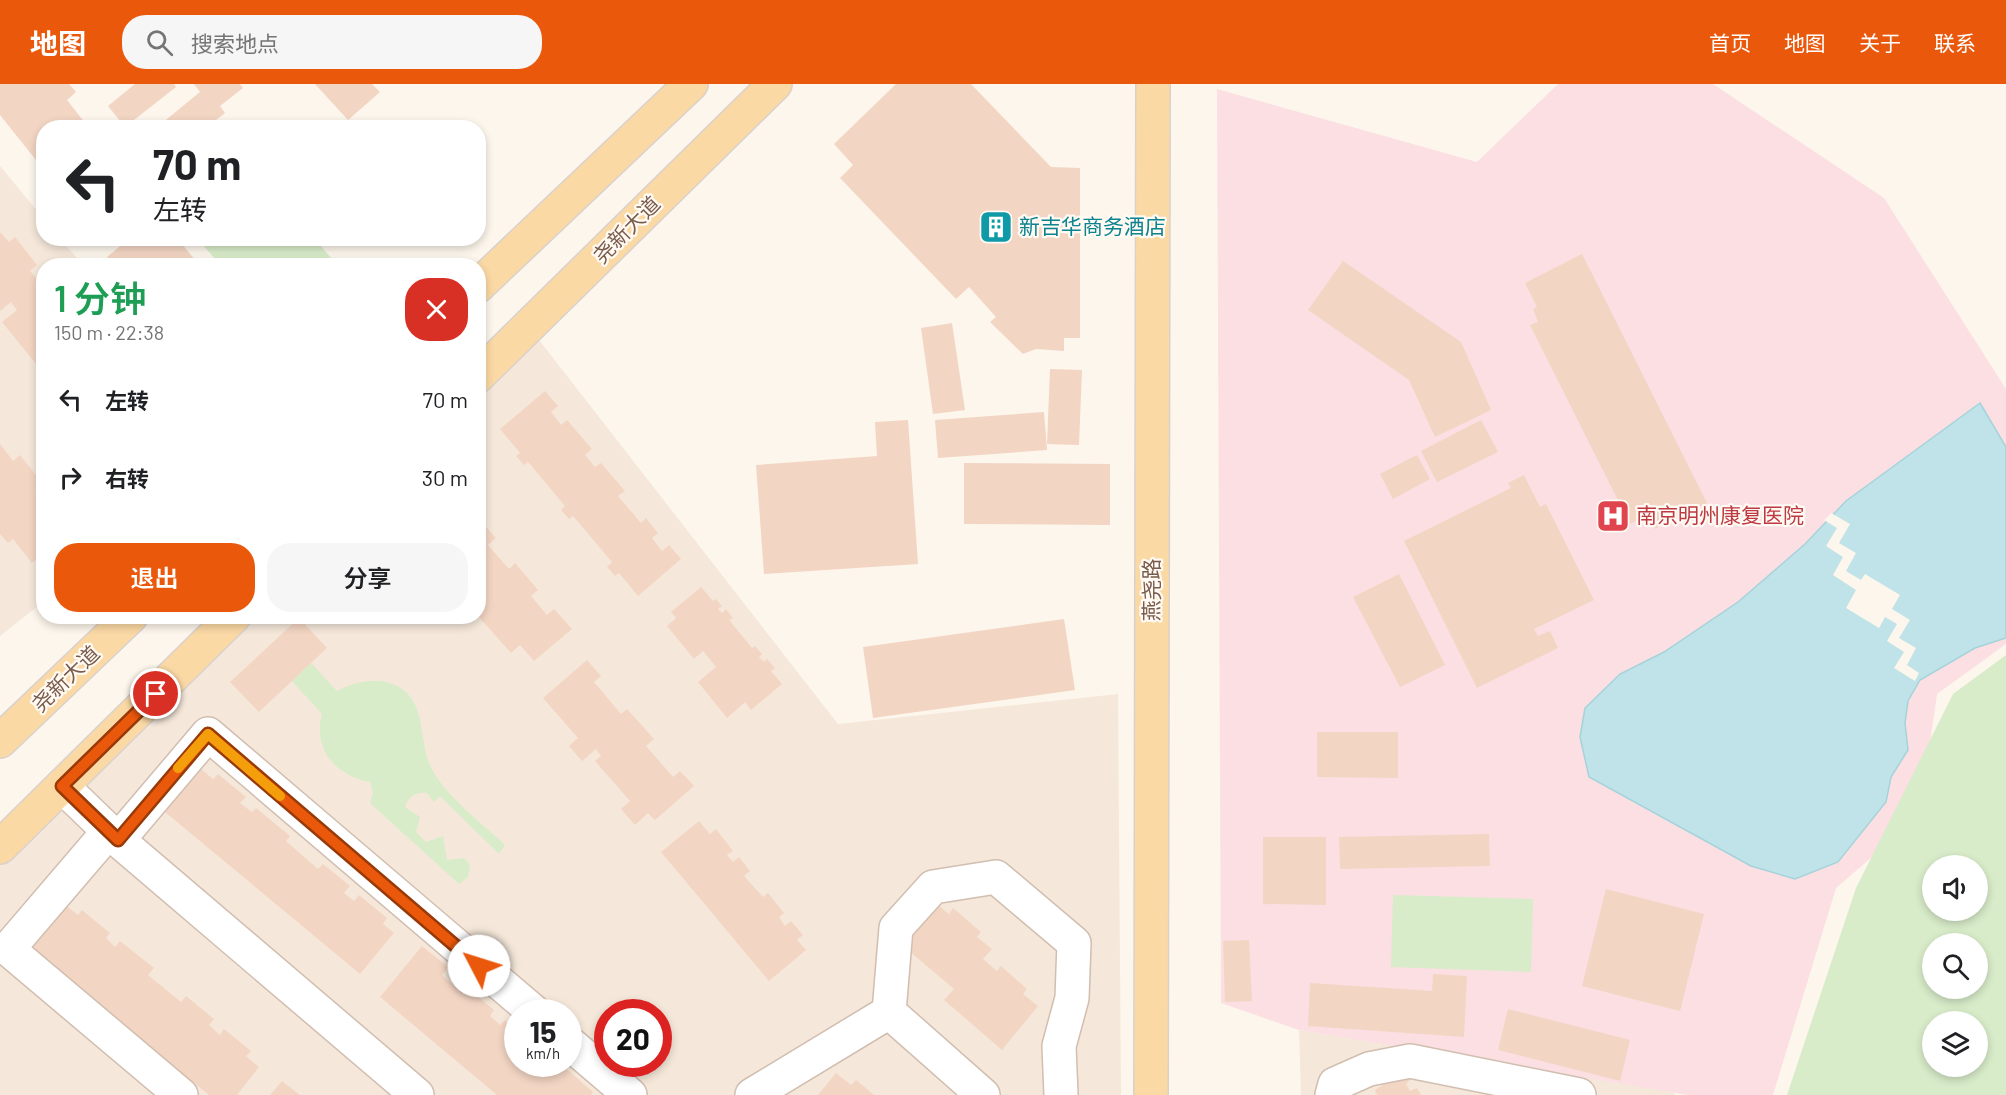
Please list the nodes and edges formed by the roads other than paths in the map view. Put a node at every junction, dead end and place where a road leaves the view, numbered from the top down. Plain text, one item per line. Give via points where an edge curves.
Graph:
1 (691, 84) edge
2 (775, 84) edge
3 (1153, 84) edge
4 (486, 278) edge
5 (486, 368) edge
6 (123, 624) edge
7 (226, 624) edge
8 (0, 741) edge
9 (62, 786) junction
10 (114, 835) junction
11 (0, 847) edge
12 (519, 999) edge
13 (889, 1012) junction
14 (582, 1054) edge
15 (181, 1095) edge
16 (417, 1095) edge
17 (630, 1095) edge
18 (752, 1095) edge
19 (983, 1095) edge
20 (1061, 1095) edge
21 (1151, 1095) edge
22 (1332, 1095) edge
23 (1579, 1095) edge

1 - 4 main road
2 - 5 main road, 尧新大道
3 - 21 main road, 燕尧路
6 - 8 main road, 尧新大道
7 - 9 main road
9 - 10 lane
9 - 11 main road
10 - 12 lane via 208,734
10 - 15 lane via 8,949
10 - 16 lane
13 - 18 lane
13 - 19 lane
13 - 20 lane via 896,928 933,887 996,877 1074,943 1072,998 1059,1046
14 - 17 lane
22 - 23 lane via 1335,1084 1369,1069 1410,1060

